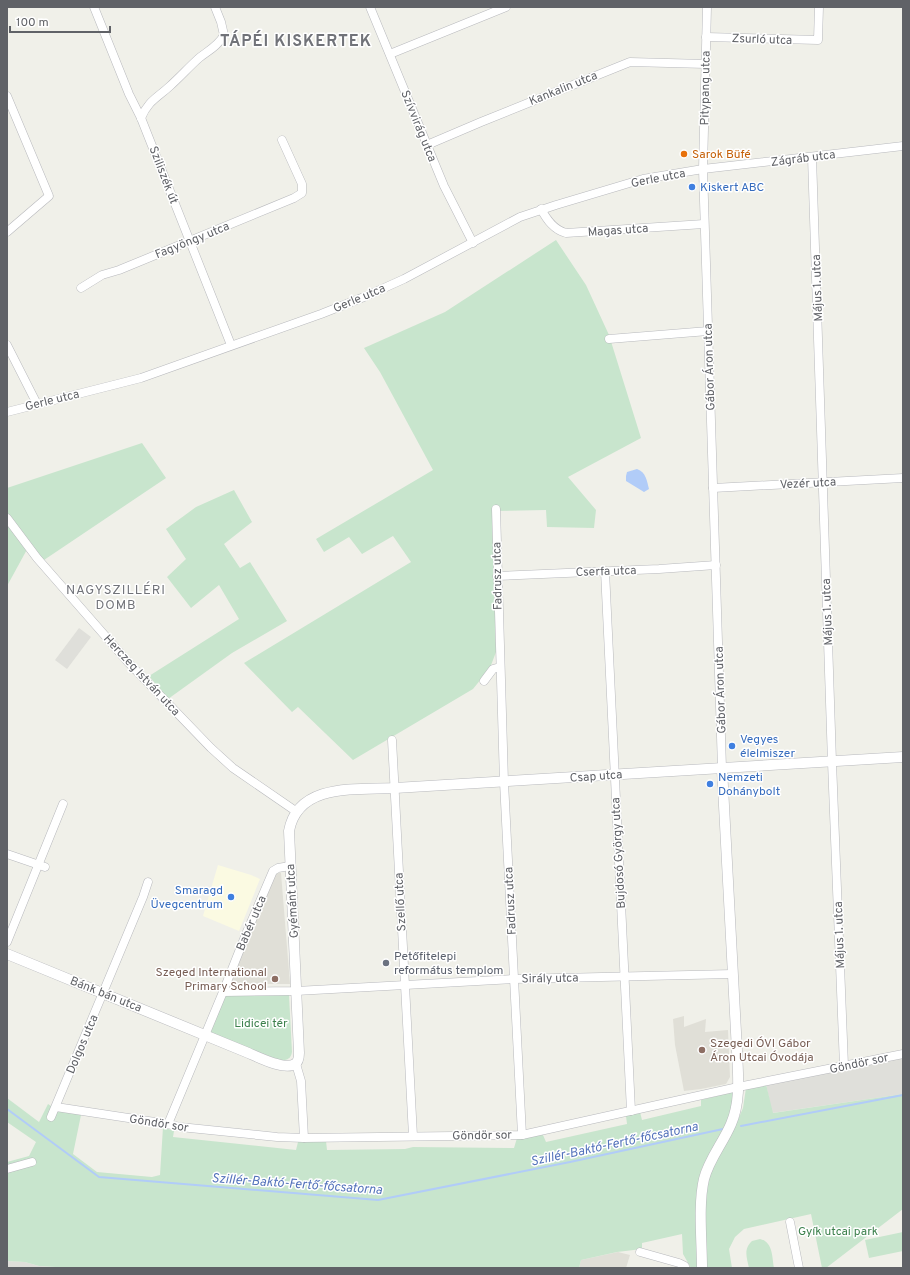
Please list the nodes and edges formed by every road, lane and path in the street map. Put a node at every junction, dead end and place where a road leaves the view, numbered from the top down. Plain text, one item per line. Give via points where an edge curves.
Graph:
1 (94, 7) edge
2 (215, 7) edge
3 (370, 7) edge
4 (506, 7) edge
5 (707, 7) edge
6 (819, 7) edge
7 (706, 37) junction
8 (390, 54) junction
9 (706, 64) junction
10 (7, 96) edge
11 (141, 118) junction
12 (282, 140) dead end
13 (427, 145) junction
14 (903, 146) edge
15 (812, 157) junction
16 (703, 169) junction
17 (541, 209) junction
18 (704, 224) junction
19 (7, 232) edge
20 (190, 241) junction
21 (473, 242) junction
22 (81, 288) dead end
23 (708, 331) junction
24 (609, 339) dead end
25 (7, 345) edge
26 (231, 345) junction
27 (37, 404) junction
28 (7, 412) edge
29 (903, 478) edge
30 (823, 483) junction
31 (713, 488) junction
32 (496, 509) dead end
33 (7, 518) edge
34 (716, 565) junction
35 (605, 571) junction
36 (497, 576) junction
37 (500, 667) junction
38 (484, 681) dead end
39 (392, 740) dead end
40 (903, 757) edge
41 (832, 762) junction
42 (722, 768) junction
43 (614, 775) junction
44 (504, 782) junction
45 (395, 788) junction
46 (63, 804) dead end
47 (297, 812) junction
48 (7, 854) edge
49 (41, 866) junction
50 (290, 866) junction
51 (148, 882) dead end
52 (7, 942) edge
53 (7, 954) edge
54 (733, 974) junction
55 (625, 977) junction
56 (514, 979) junction
57 (404, 985) junction
58 (296, 991) junction
59 (223, 992) junction
60 (103, 994) junction
61 (204, 1035) junction
62 (903, 1054) edge
63 (296, 1064) junction
64 (844, 1066) junction
65 (738, 1087) junction
66 (56, 1107) junction
67 (631, 1111) junction
68 (51, 1117) dead end
69 (168, 1124) junction
70 (522, 1135) junction
71 (413, 1136) junction
72 (304, 1138) junction
73 (32, 1162) dead end
74 (7, 1169) edge
75 (790, 1222) dead end
76 (640, 1252) dead end
77 (685, 1268) edge
78 (702, 1268) edge
79 (799, 1268) edge

1 - 11 street, Sziliszék út
2 - 11 street via 224,35 152,100
3 - 8 street, Szívvirág utca
4 - 8 street
5 - 7 street, Pitypang utca
6 - 7 street, Zsurló utca via 818,40
7 - 9 street, Pitypang utca
8 - 13 street, Szívvirág utca
9 - 13 street, Kankalin utca via 630,62
9 - 16 street, Pitypang utca
10 - 19 street via 49,196
11 - 20 street, Sziliszék út
12 - 20 street, Fagyöngy utca via 302,184 302,193
13 - 21 street, Szívvirág utca via 444,186
14 - 15 street, Zágráb utca
15 - 16 street, Zágráb utca
15 - 30 street, Május 1. utca
16 - 17 street, Gerle utca via 643,179
16 - 18 street, Gábor Áron utca
17 - 18 street, Magas utca via 556,228 566,233
17 - 21 street, Gerle utca
18 - 23 street, Gábor Áron utca
20 - 22 street, Fagyöngy utca via 102,275
20 - 26 street, Sziliszék út
21 - 26 street, Gerle utca via 404,279 321,314
23 - 24 street
23 - 31 street, Gábor Áron utca
25 - 27 street
26 - 27 street, Gerle utca via 141,378
27 - 28 street, Gerle utca
29 - 30 street, Vezér utca
30 - 31 street, Vezér utca
30 - 41 street, Május 1. utca
31 - 34 street, Gábor Áron utca
32 - 36 street, Fadrusz utca
33 - 47 street, Herczeg István utca via 37,558 123,656 211,748 233,768
34 - 35 street, Cserfa utca
34 - 42 street, Gábor Áron utca
35 - 36 street, Cserfa utca
35 - 43 street, Bujdosó György utca
36 - 37 street, Fadrusz utca
37 - 38 street via 493,669
37 - 44 street, Fadrusz utca
39 - 45 street, Szellő utca
40 - 41 street, Csap utca
41 - 42 street, Csap utca
41 - 64 street, Május 1. utca
42 - 43 street, Csap utca
42 - 54 street, Gábor Áron utca
43 - 44 street, Csap utca
43 - 55 street, Bujdosó György utca
44 - 45 street, Csap utca
44 - 56 street, Fadrusz utca
45 - 47 street, Csap utca via 326,792 313,797
45 - 57 street, Szellő utca
46 - 49 street
47 - 50 street, Gyémánt utca via 289,831
48 - 49 street
49 - 52 street
50 - 58 street, Gyémánt utca
50 - 59 street, Babér utca via 273,871
51 - 60 street, Dolgos utca
53 - 60 street, Bánk bán utca
54 - 55 street, Sirály utca
54 - 65 street, Gábor Áron utca
55 - 56 street, Sirály utca
55 - 67 street, Bujdosó György utca
56 - 57 street, Sirály utca
56 - 70 street, Fadrusz utca
57 - 58 street, Sirály utca
57 - 71 street, Szellő utca
58 - 59 street
58 - 63 street via 299,1053
59 - 61 street
60 - 61 street, Bánk bán utca
60 - 66 street, Dolgos utca
61 - 63 street via 279,1065 288,1067
61 - 69 street
62 - 64 street, Göndör sor
63 - 72 street via 301,1081
64 - 65 street, Göndör sor
65 - 67 street, Göndör sor
65 - 78 street, Gábor Áron utca via 734,1116 709,1165 702,1192
66 - 68 street, Dolgos utca
66 - 69 street, Göndör sor
67 - 70 street, Göndör sor
69 - 72 street, Göndör sor
70 - 71 street, Göndör sor
71 - 72 street, Göndör sor
73 - 74 street
75 - 79 street
76 - 77 street via 678,1263

